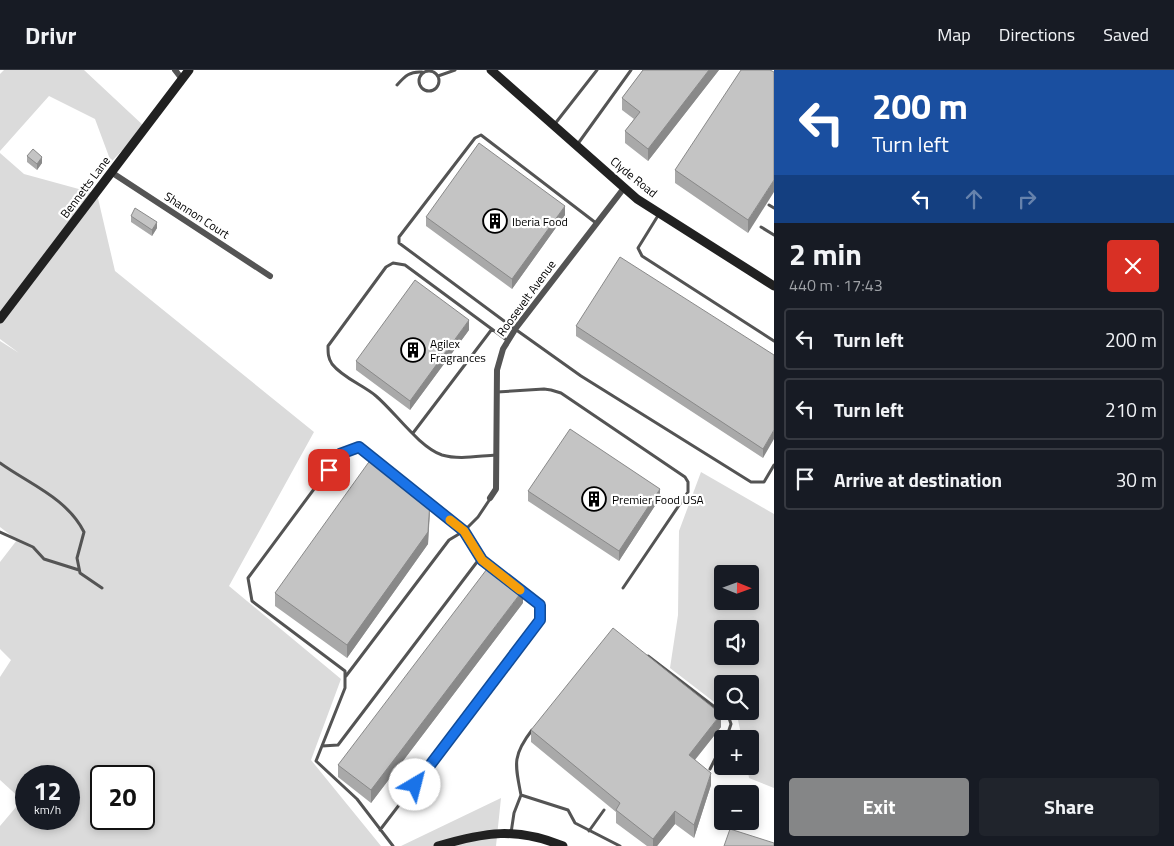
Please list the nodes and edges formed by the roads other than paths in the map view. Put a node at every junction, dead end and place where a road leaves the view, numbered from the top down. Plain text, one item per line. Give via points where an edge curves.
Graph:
1 (175, 70) edge
2 (189, 70) edge
3 (455, 70) edge
4 (491, 70) edge
5 (597, 70) edge
6 (631, 70) edge
7 (422, 71) edge
8 (438, 76) junction
9 (182, 79) junction
10 (397, 85) dead end
11 (554, 125) junction
12 (576, 146) junction
13 (111, 172) junction
14 (624, 188) junction
15 (769, 205) dead end
16 (774, 208) edge
17 (659, 213) junction
18 (596, 223) junction
19 (761, 227) dead end
20 (774, 235) edge
21 (270, 276) dead end
22 (774, 285) edge
23 (0, 319) edge
24 (492, 329) junction
25 (515, 329) junction
26 (508, 341) junction
27 (774, 341) edge
28 (496, 392) junction
29 (413, 433) junction
30 (496, 456) junction
31 (0, 463) edge
32 (774, 465) edge
33 (396, 477) edge
34 (490, 498) joint
35 (426, 501) edge
36 (464, 531) junction
37 (0, 532) edge
38 (480, 558) junction
39 (80, 571) junction
40 (496, 571) edge
41 (102, 588) dead end
42 (518, 588) edge
43 (623, 588) dead end
44 (645, 653) edge
45 (345, 677) junction
46 (536, 726) edge
47 (729, 730) edge
48 (322, 746) junction
49 (714, 760) edge
50 (710, 768) dead end
51 (521, 794) junction
52 (604, 810) dead end
53 (380, 830) junction
54 (589, 830) junction
55 (511, 833) junction
56 (392, 846) edge
57 (438, 846) edge
58 (562, 846) edge
59 (620, 846) edge

1 - 9 street
2 - 9 street
3 - 8 lane
4 - 11 street, Clyde Road
5 - 11 lane
6 - 12 lane
7 - 8 lane via 430,70
7 - 8 lane via 418,84 426,91 436,89
7 - 10 lane via 405,76
9 - 13 street, Bennetts Lane
11 - 12 street, Clyde Road
12 - 14 street, Clyde Road
13 - 21 street, Shannon Court
13 - 23 street, Bennetts Lane
14 - 17 street, Clyde Road
14 - 18 street, Roosevelt Avenue
15 - 16 lane
17 - 22 street, Clyde Road
17 - 27 lane via 638,248 642,256
18 - 25 street, Roosevelt Avenue
18 - 25 lane via 481,135 475,138 410,222 399,237 399,243
19 - 20 lane
24 - 26 lane
24 - 29 lane
24 - 29 lane via 405,265 393,263 386,267 328,346 328,354 337,369 375,396
25 - 26 street, Roosevelt Avenue
25 - 32 lane via 581,376 751,482 764,482
26 - 28 street, Roosevelt Avenue via 497,370
28 - 30 street, Roosevelt Avenue
28 - 43 lane via 544,389 561,393 685,477 688,492
29 - 30 lane via 428,448 440,454 453,457
30 - 34 street, Roosevelt Avenue via 496,489
31 - 39 lane via 54,499 82,527 84,536 77,558
33 - 45 lane via 359,447 340,454 248,578 252,601 345,671
34 - 36 lane
35 - 36 lane
36 - 38 lane
36 - 45 lane via 449,540
37 - 39 lane via 33,547 44,559
38 - 40 lane
38 - 48 lane via 338,745
39 - 41 lane
42 - 53 lane via 540,605 540,620
44 - 47 lane via 729,718
45 - 48 lane via 345,688
46 - 51 lane via 516,759
48 - 53 lane via 316,761 357,799
49 - 50 lane
51 - 54 lane via 568,810 576,823
51 - 55 lane
52 - 54 lane
53 - 56 lane
54 - 59 lane
55 - 57 street via 486,834
55 - 58 street

